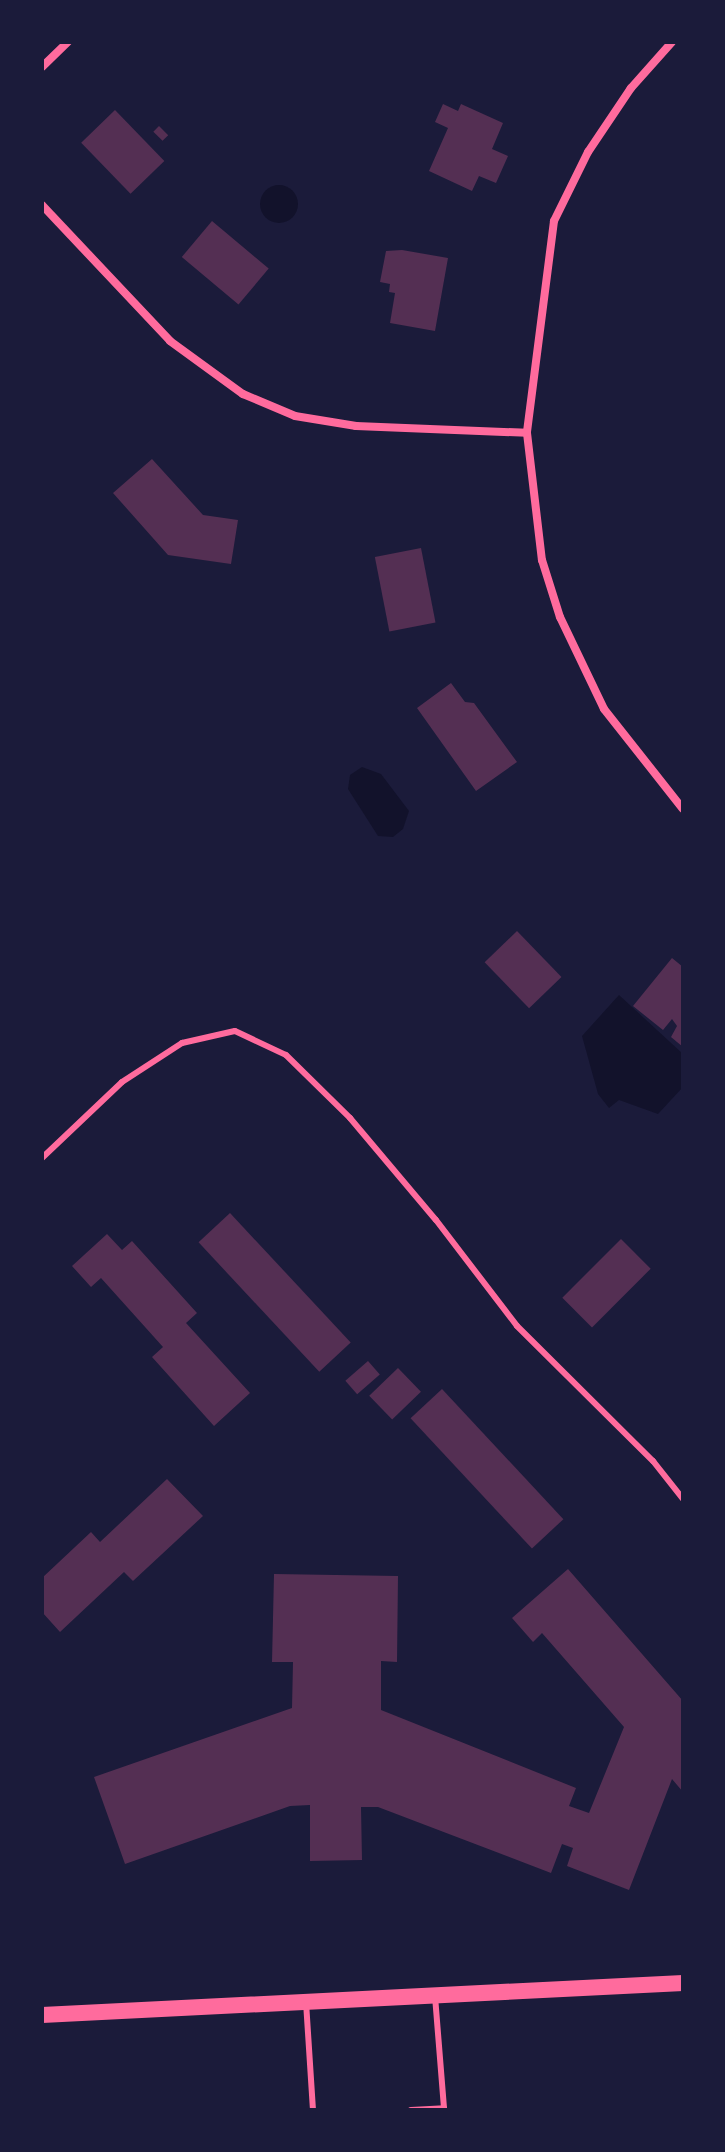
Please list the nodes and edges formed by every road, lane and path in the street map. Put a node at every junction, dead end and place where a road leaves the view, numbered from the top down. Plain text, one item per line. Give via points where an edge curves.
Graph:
1 (68, 42) edge
2 (672, 42) edge
3 (42, 67) edge
4 (42, 205) edge
5 (527, 433) junction
6 (683, 809) edge
7 (42, 1158) edge
8 (683, 1499) edge
9 (683, 1983) edge
10 (435, 1996) junction
11 (306, 2002) junction
12 (42, 2015) edge
13 (313, 2110) edge
14 (411, 2110) edge

1 - 3 street
2 - 5 street via 631,88 588,152 554,221
4 - 5 street via 170,341 243,394 295,416 356,426
5 - 6 street via 542,560 560,617 604,709
7 - 8 lane via 122,1082 182,1043 235,1031 286,1055 350,1118 517,1326 653,1461
9 - 10 main road
10 - 11 main road
10 - 14 lane via 444,2108
11 - 12 main road
11 - 13 lane

